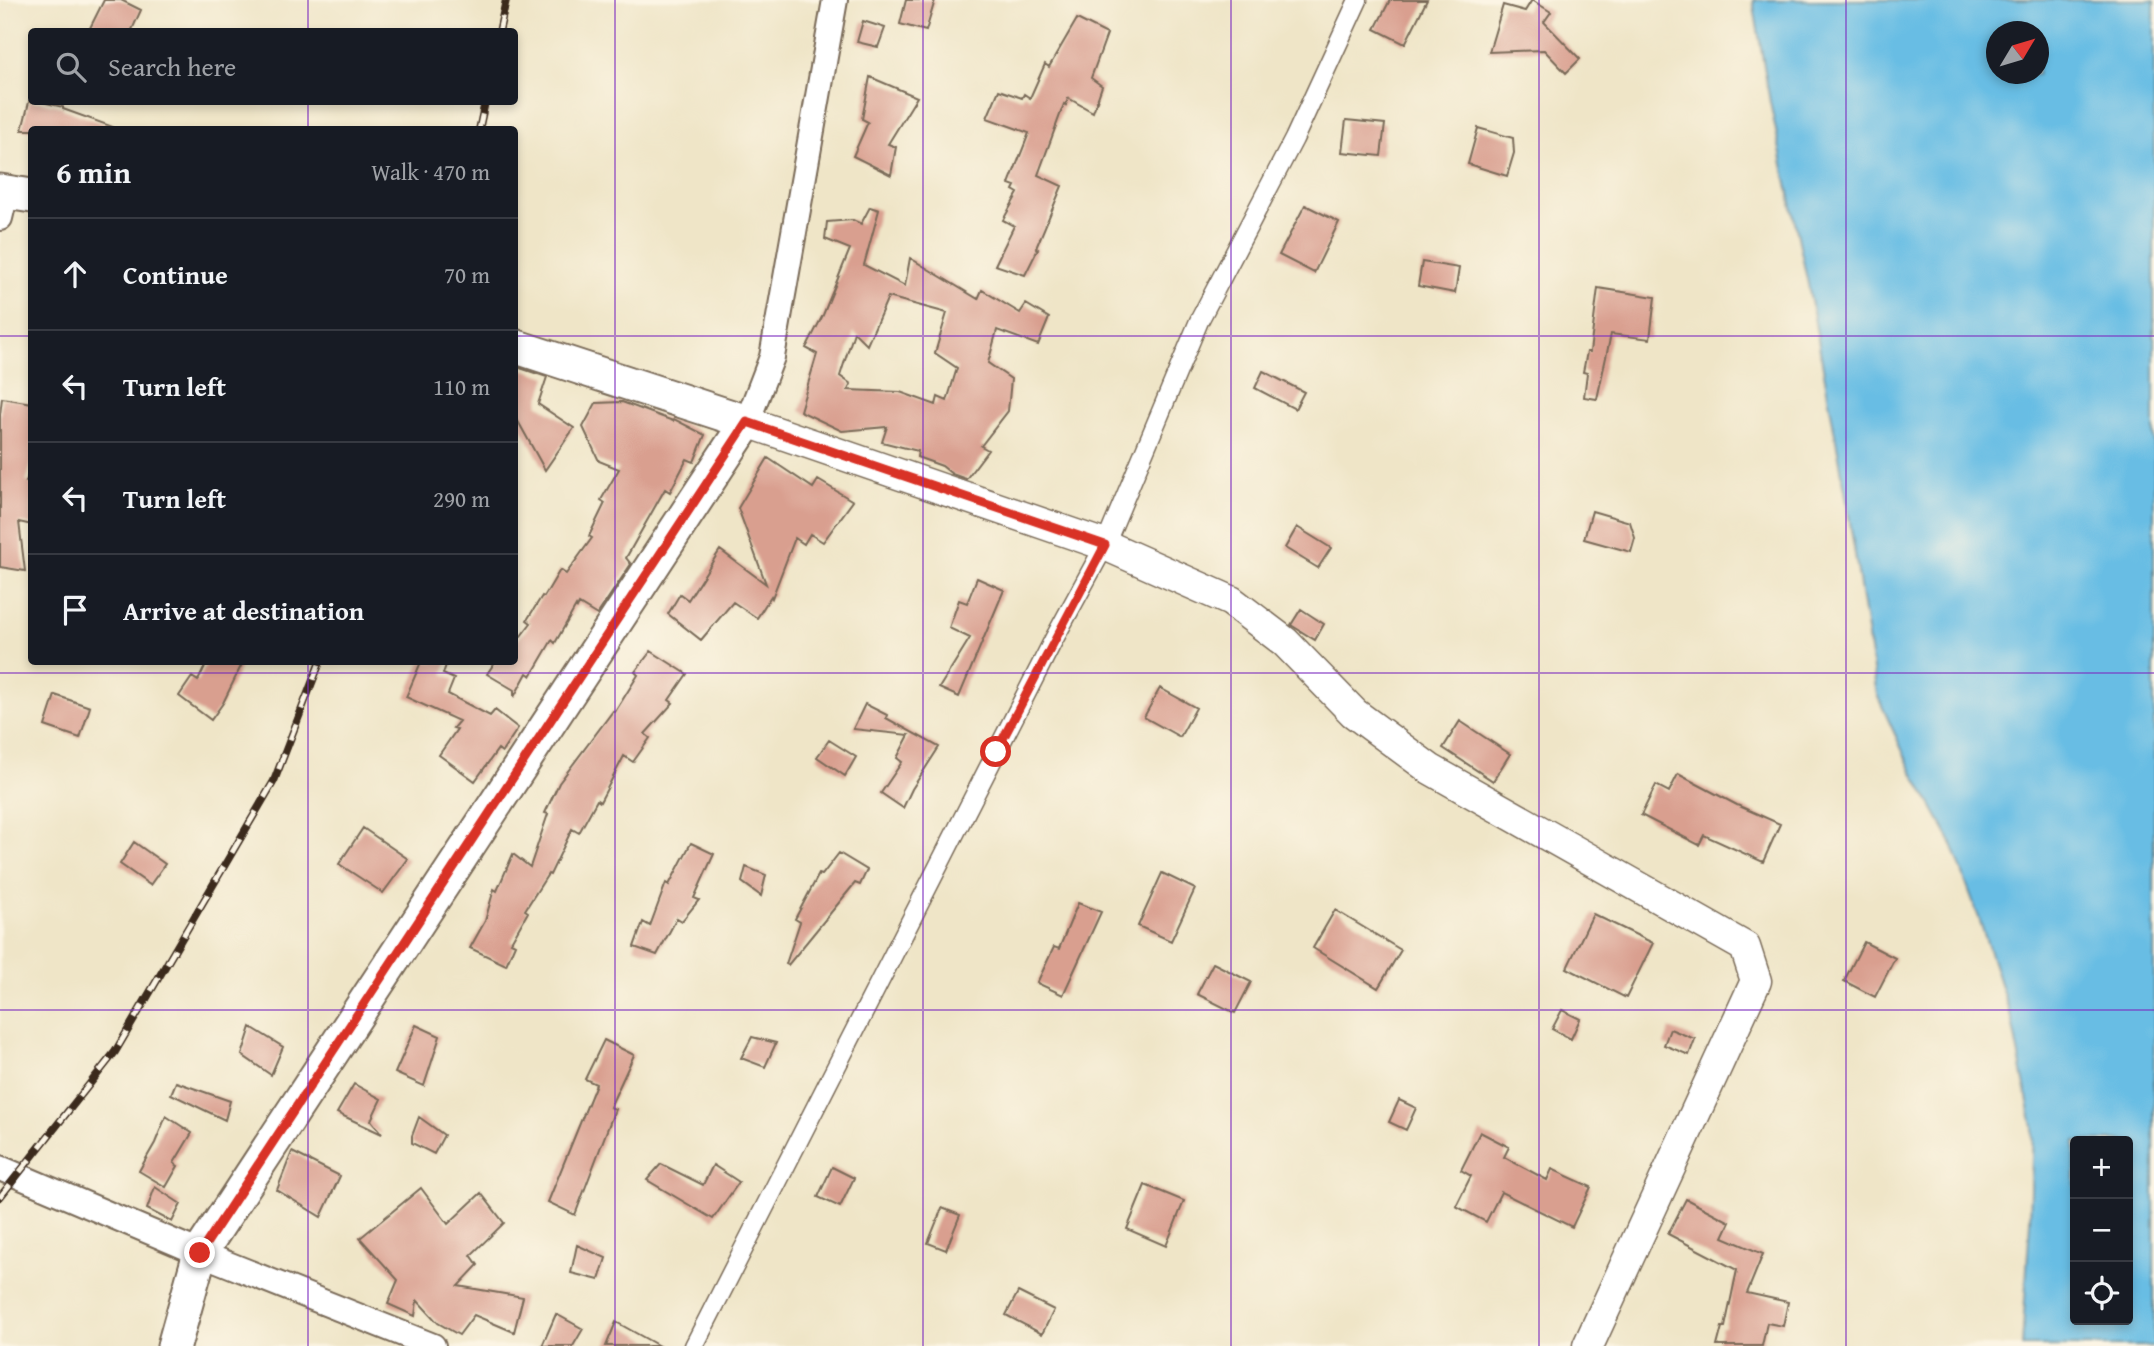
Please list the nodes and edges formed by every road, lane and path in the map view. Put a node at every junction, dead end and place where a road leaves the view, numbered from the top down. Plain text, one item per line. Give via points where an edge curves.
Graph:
1 (835, 0) edge
2 (1357, 0) edge
3 (518, 347) edge
4 (747, 422) junction
5 (1105, 545) junction
6 (0, 1168) edge
7 (200, 1253) junction
8 (174, 1346) edge
9 (433, 1346) edge
10 (694, 1346) edge
11 (1588, 1346) edge

1 - 4 street via 772,357
2 - 5 street via 1294,139 1199,321
3 - 4 main road
4 - 5 street
4 - 7 main road
5 - 10 street
5 - 11 street via 1231,601 1285,642 1354,713 1430,769 1745,947 1756,981
6 - 7 street
7 - 8 main road
7 - 9 street

